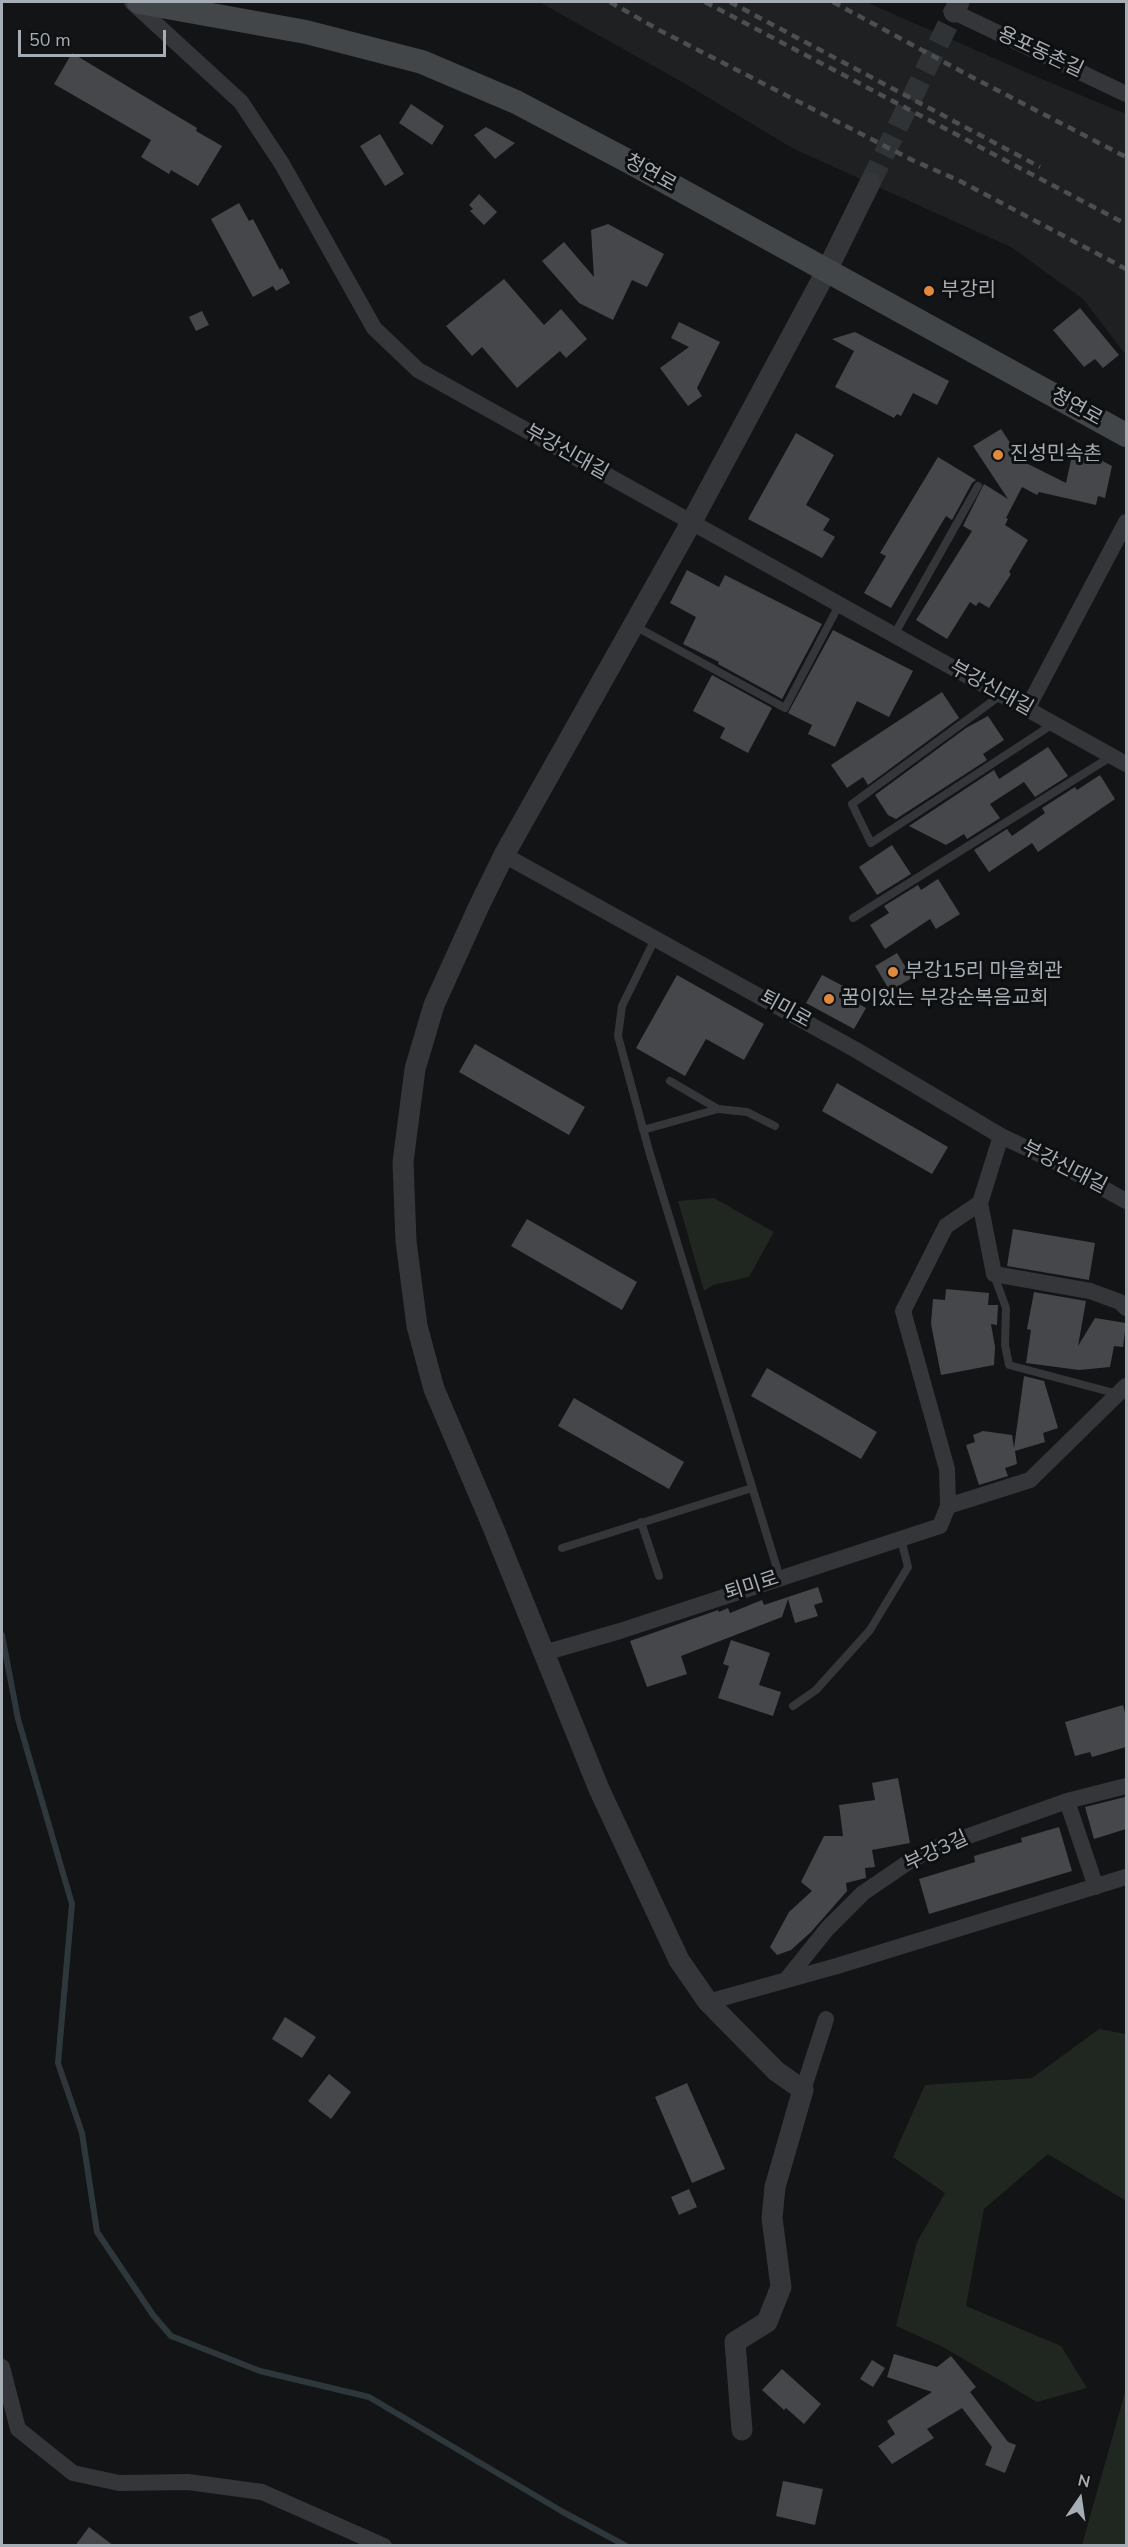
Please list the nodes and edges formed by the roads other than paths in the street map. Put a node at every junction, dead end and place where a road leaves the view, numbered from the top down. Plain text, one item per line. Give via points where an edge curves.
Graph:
1 (132, 2) edge
2 (139, 2) edge
3 (956, 7) edge
4 (1126, 94) edge
5 (870, 183) tunnel mouth
6 (826, 272) junction
7 (1126, 435) edge
8 (978, 486) dead end
9 (1126, 522) edge
10 (691, 523) junction
11 (839, 605) junction
12 (633, 626) junction
13 (894, 635) junction
14 (1001, 695) junction
15 (1027, 709) junction
16 (1053, 724) junction
17 (1119, 760) edge
18 (504, 855) junction
19 (853, 918) dead end
20 (656, 939) junction
21 (670, 1081) dead end
22 (718, 1110) junction
23 (775, 1126) dead end
24 (643, 1130) junction
25 (1001, 1136) junction
26 (1126, 1201) edge
27 (980, 1203) junction
28 (994, 1274) junction
29 (1126, 1308) edge
30 (1123, 1390) edge
31 (752, 1488) junction
32 (948, 1506) junction
33 (641, 1522) junction
34 (901, 1539) junction
35 (562, 1548) dead end
36 (658, 1576) dead end
37 (780, 1578) junction
38 (544, 1653) junction
39 (793, 1706) dead end
40 (1126, 1786) edge
41 (1067, 1801) junction
42 (1126, 1877) edge
43 (1096, 1887) junction
44 (786, 1980) junction
45 (708, 2002) junction
46 (826, 2019) dead end
47 (803, 2090) junction
48 (2, 2367) edge
49 (742, 2430) dead end
50 (384, 2546) edge

1 - 10 street, 부강신대길 via 241,102 282,164 374,328 418,370
2 - 6 main road, 청연로 via 306,32 422,62 526,108
3 - 4 street, 용포동촌길
5 - 6 street
6 - 7 main road, 청연로
6 - 10 street
8 - 13 lane
9 - 15 street
10 - 11 street, 부강신대길
10 - 12 street
11 - 12 lane via 784,708
11 - 13 street, 부강신대길
12 - 18 street
13 - 14 street, 부강신대길
14 - 15 street, 부강신대길
14 - 16 lane via 852,804 871,843
15 - 16 street, 부강신대길
16 - 17 street, 부강신대길
17 - 19 lane
18 - 20 street, 퇴미로
18 - 38 street via 434,1005 415,1069 404,1162 406,1241 417,1326 434,1389
20 - 24 lane via 622,1006 618,1036
20 - 25 street, 퇴미로
21 - 22 lane
22 - 23 lane via 747,1112
22 - 24 lane
24 - 31 lane
25 - 26 street, 부강신대길
25 - 27 street
27 - 28 street
27 - 32 street via 946,1226 903,1311 947,1469
28 - 29 street via 1090,1291
28 - 30 lane via 1006,1308 1009,1365
30 - 32 street via 1030,1480
31 - 33 lane
31 - 37 lane
32 - 34 street, 퇴미로 via 940,1526
33 - 35 lane
33 - 36 lane
34 - 37 street, 퇴미로
34 - 39 lane via 908,1567 870,1630 816,1690
37 - 38 street, 퇴미로
38 - 45 street via 599,1789 679,1960
40 - 41 street, 부강3길
41 - 43 street
41 - 44 street, 부강3길 via 935,1848 910,1861 863,1893 827,1929
42 - 43 street
43 - 44 street
44 - 45 street
45 - 47 street via 776,2071
46 - 47 street
47 - 49 street via 775,2187 772,2218 781,2287 767,2322 735,2342
48 - 50 street via 18,2429 73,2473 119,2483 188,2482 262,2492

